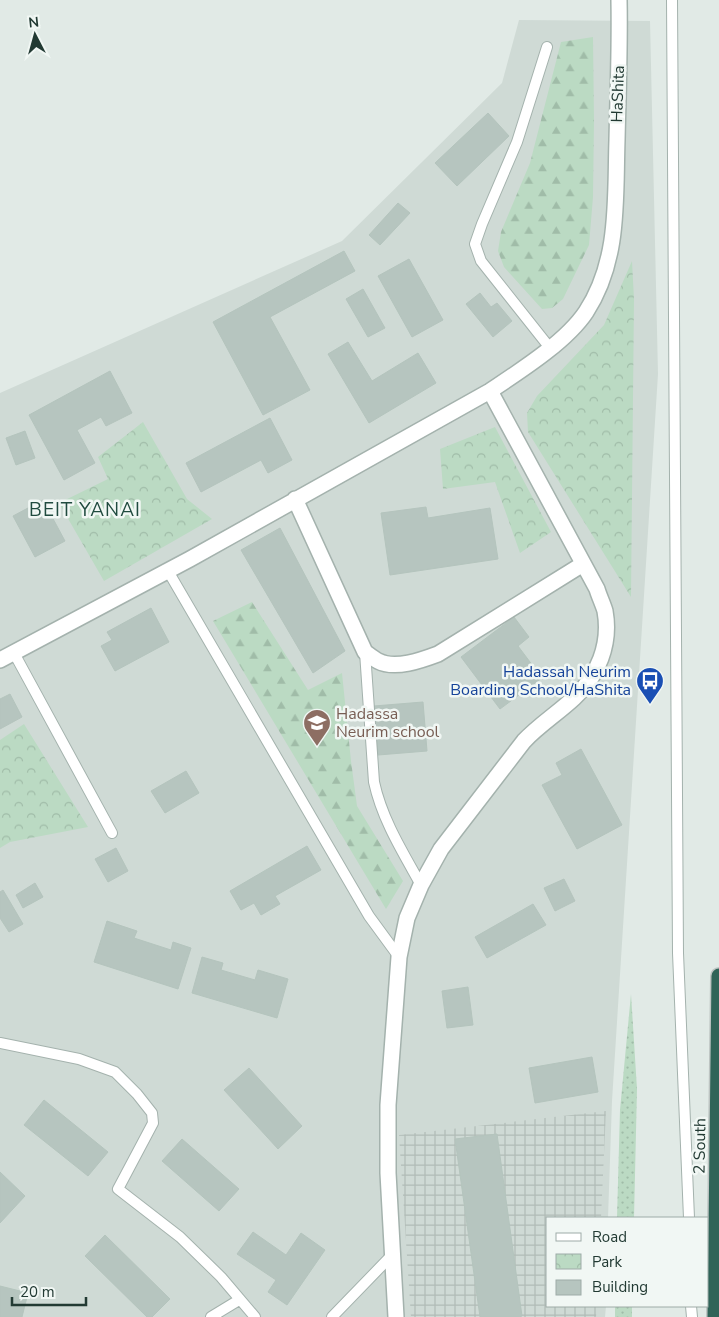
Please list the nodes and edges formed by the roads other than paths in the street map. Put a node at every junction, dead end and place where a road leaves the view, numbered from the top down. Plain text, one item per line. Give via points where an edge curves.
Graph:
1 (619, 0) edge
2 (672, 0) edge
3 (547, 47) dead end
4 (550, 348) junction
5 (490, 391) junction
6 (295, 499) junction
7 (583, 564) junction
8 (168, 570) junction
9 (365, 652) junction
10 (14, 653) junction
11 (0, 660) edge
12 (112, 833) dead end
13 (421, 885) junction
14 (399, 957) junction
15 (719, 976) edge
16 (0, 1043) edge
17 (688, 1217) edge
18 (393, 1254) junction
19 (239, 1300) junction
20 (211, 1317) edge
21 (255, 1317) edge
22 (332, 1317) edge
23 (396, 1317) edge
24 (715, 1317) edge

1 - 4 street, HaShita via 616,188 614,233 608,265 585,314
2 - 17 lane via 678,953
3 - 4 lane via 517,142 475,244 481,261
4 - 5 street, HaShita
5 - 6 street, HaShita
5 - 7 street
6 - 8 street, HaShita
6 - 9 street
7 - 9 street via 438,654 415,663 400,664 380,663
7 - 13 street via 605,610 607,632 602,658 587,685 573,700 538,726 524,741 441,849
8 - 10 street, HaShita
8 - 14 lane via 369,916
9 - 13 lane via 377,798 388,826
10 - 11 street, HaShita
10 - 12 lane
13 - 14 street via 407,918
14 - 18 street via 388,1105
15 - 24 highway, 2 South
16 - 19 lane via 88,1062 115,1072 137,1094 152,1113 153,1123 118,1189 180,1237 221,1277
18 - 22 lane
18 - 23 street
19 - 20 lane
19 - 21 lane

